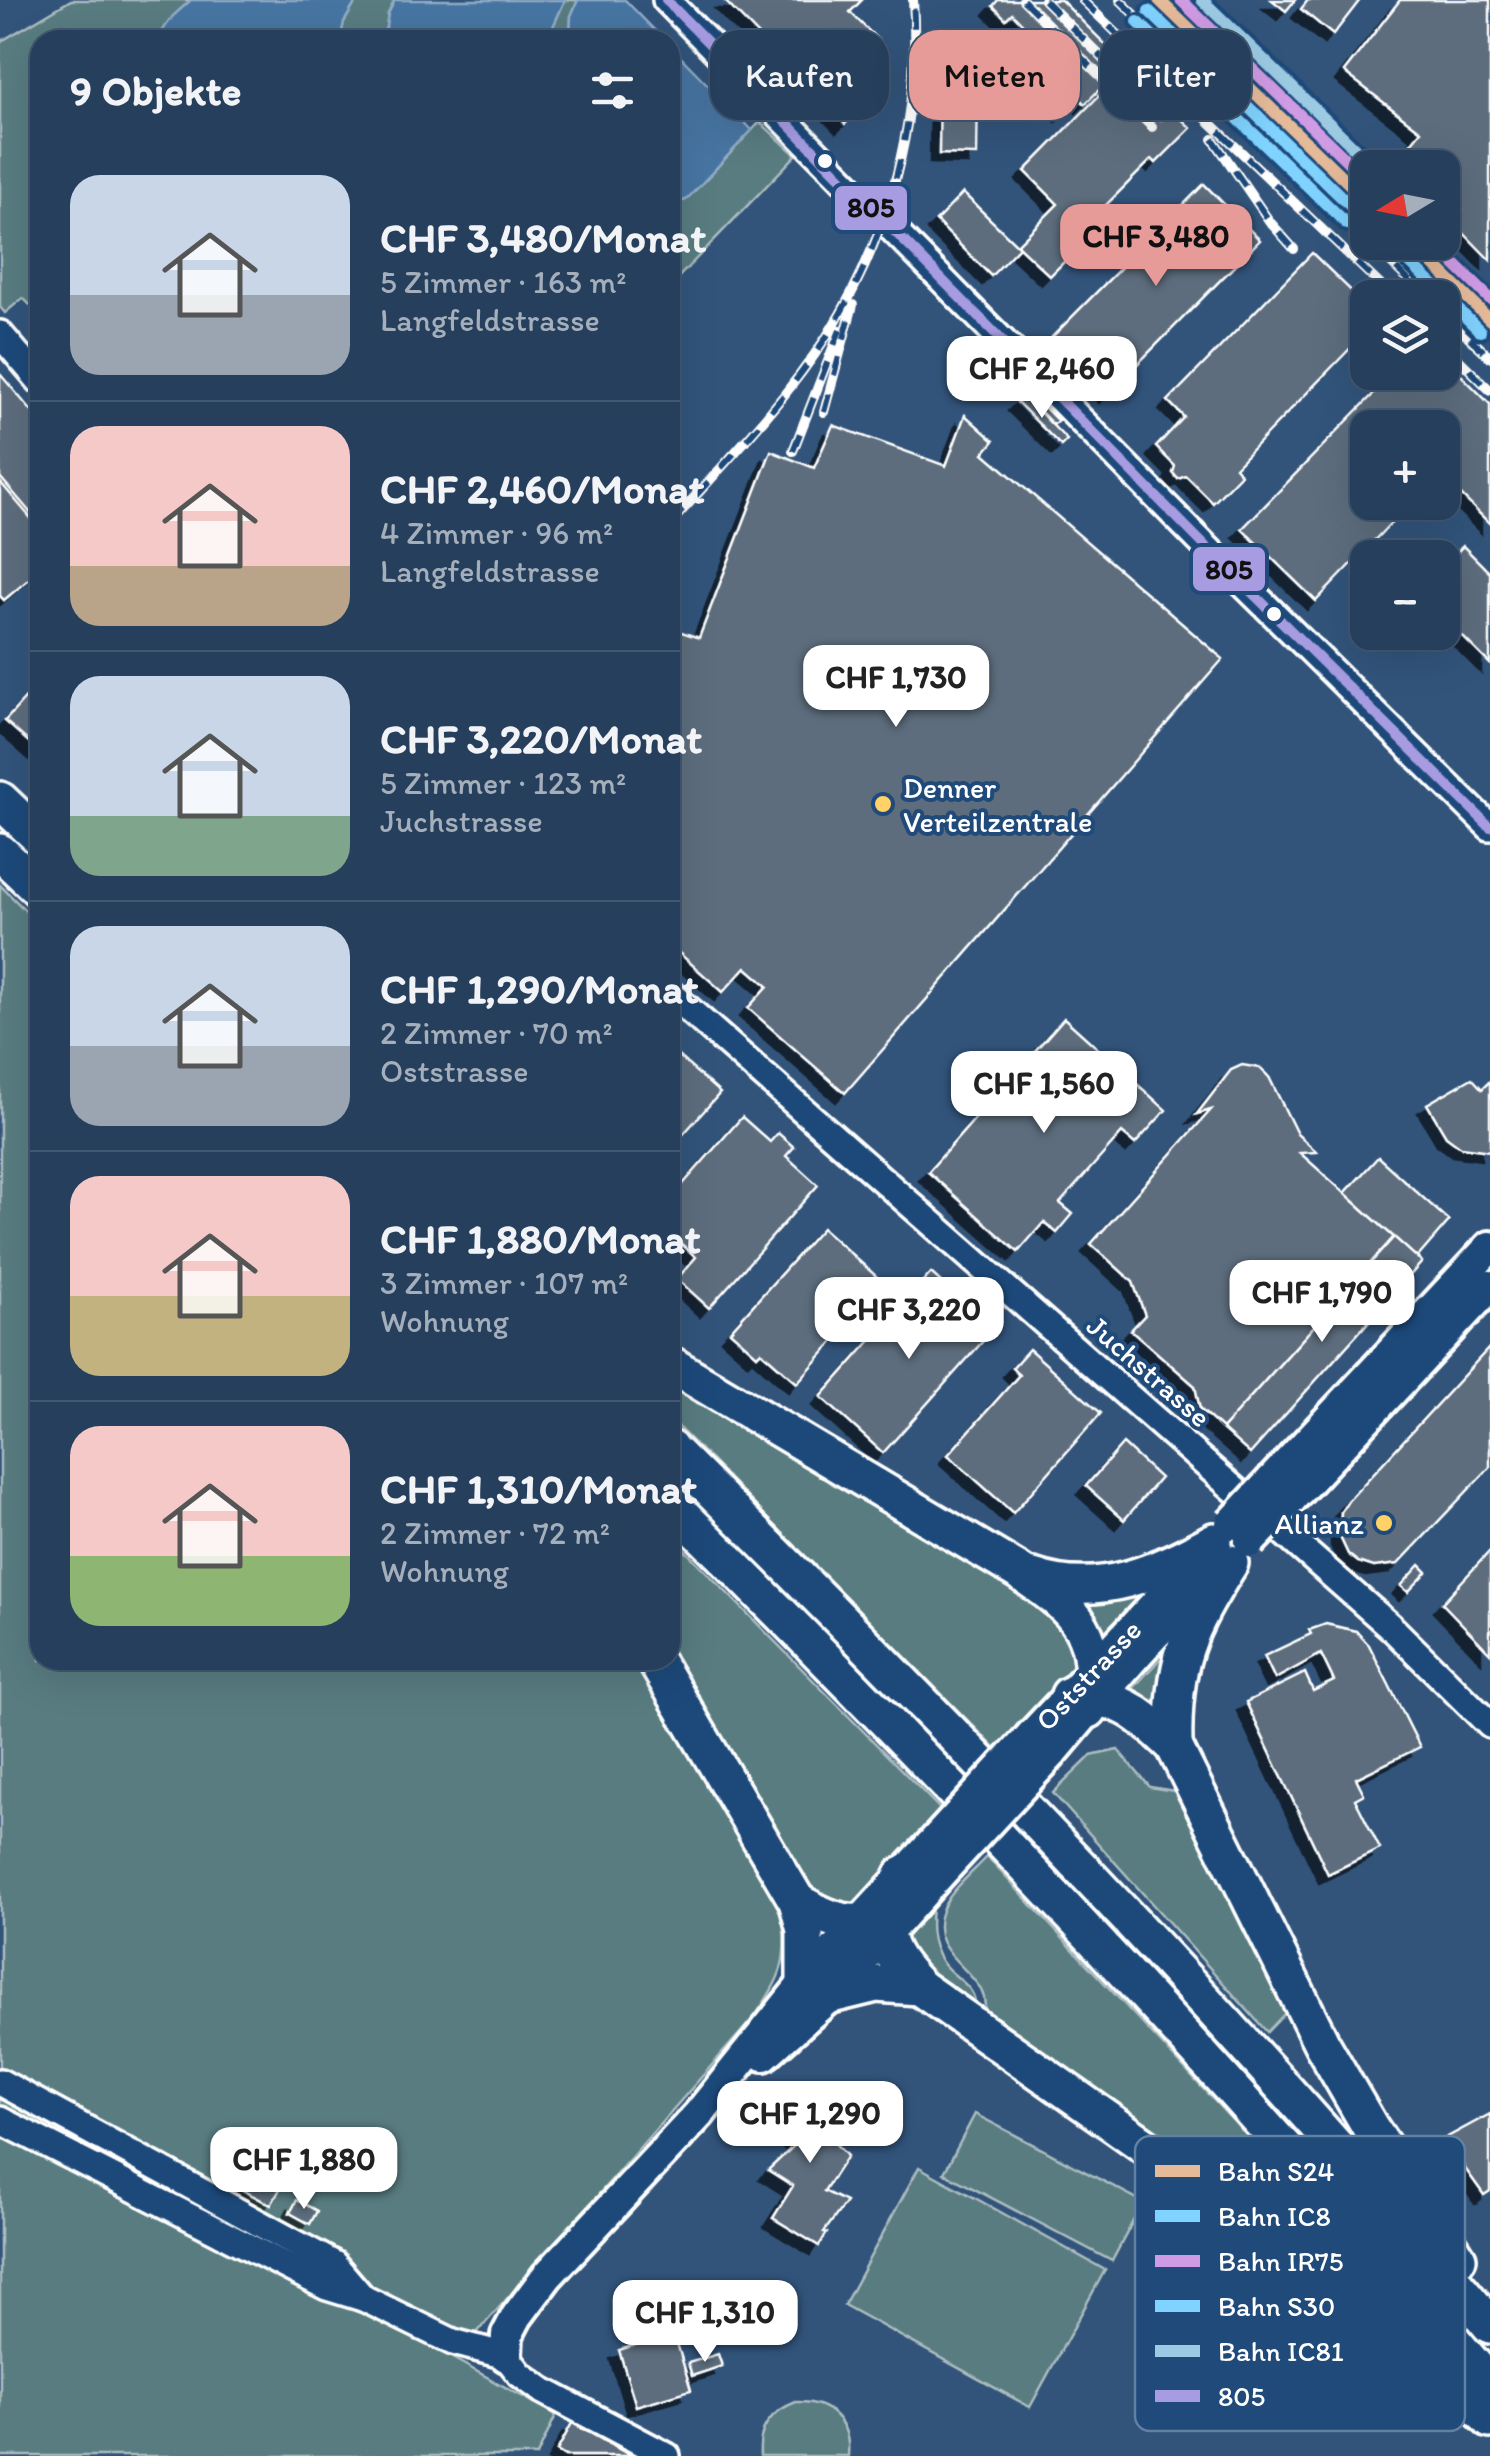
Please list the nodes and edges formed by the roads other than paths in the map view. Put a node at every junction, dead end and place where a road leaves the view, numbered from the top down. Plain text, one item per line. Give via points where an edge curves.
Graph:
1 (666, 0) edge
2 (0, 334) edge
3 (30, 369) edge
4 (0, 800) edge
5 (1490, 827) edge
6 (30, 828) edge
7 (0, 852) edge
8 (30, 880) edge
9 (680, 1002) edge
10 (1490, 1247) edge
11 (1490, 1286) edge
12 (680, 1370) edge
13 (680, 1459) edge
14 (1280, 1490) junction
15 (680, 1513) edge
16 (1231, 1543) junction
17 (1018, 1571) junction
18 (661, 1670) edge
19 (1089, 1693) junction
20 (1490, 1726) edge
21 (1174, 1746) junction
22 (797, 1900) junction
23 (888, 1912) junction
24 (818, 1988) junction
25 (918, 1988) junction
26 (0, 2082) edge
27 (0, 2120) edge
28 (1272, 2136) edge
29 (1325, 2136) edge
30 (1376, 2136) edge
31 (1135, 2139) edge
32 (1465, 2268) edge
33 (1465, 2297) edge
34 (363, 2298) junction
35 (1490, 2304) edge
36 (1490, 2326) edge
37 (1465, 2355) edge
38 (506, 2356) junction
39 (1490, 2384) edge
40 (1465, 2396) edge
41 (1490, 2420) edge
42 (667, 2456) edge

1 - 5 street
2 - 3 street
4 - 6 highway
7 - 8 highway
9 - 20 street, Juchstrasse via 1391,1627
10 - 14 main road, Oststrasse
11 - 14 main road, Oststrasse
12 - 17 highway
13 - 29 highway via 903,1684
14 - 16 main road, Oststrasse, bridge
15 - 28 highway via 1060,1902
16 - 17 highway via 1116,1583 1058,1584
16 - 19 main road, Oststrasse via 1192,1596
16 - 21 highway via 1184,1645 1174,1694
17 - 19 highway via 1074,1616 1088,1641
18 - 22 highway
19 - 21 highway via 1126,1705
19 - 23 main road, Oststrasse, bridge
21 - 30 highway via 1296,1994
22 - 23 highway via 824,1917
22 - 24 highway
23 - 24 main road, Oststrasse
23 - 25 highway via 899,1966
24 - 25 highway
24 - 38 main road, Oststrasse via 547,2276 517,2316
25 - 31 highway
26 - 34 street via 334,2264
27 - 34 street via 327,2287
32 - 35 highway
33 - 36 highway
34 - 38 street via 453,2342
37 - 39 highway
38 - 42 street via 542,2390
40 - 41 highway

